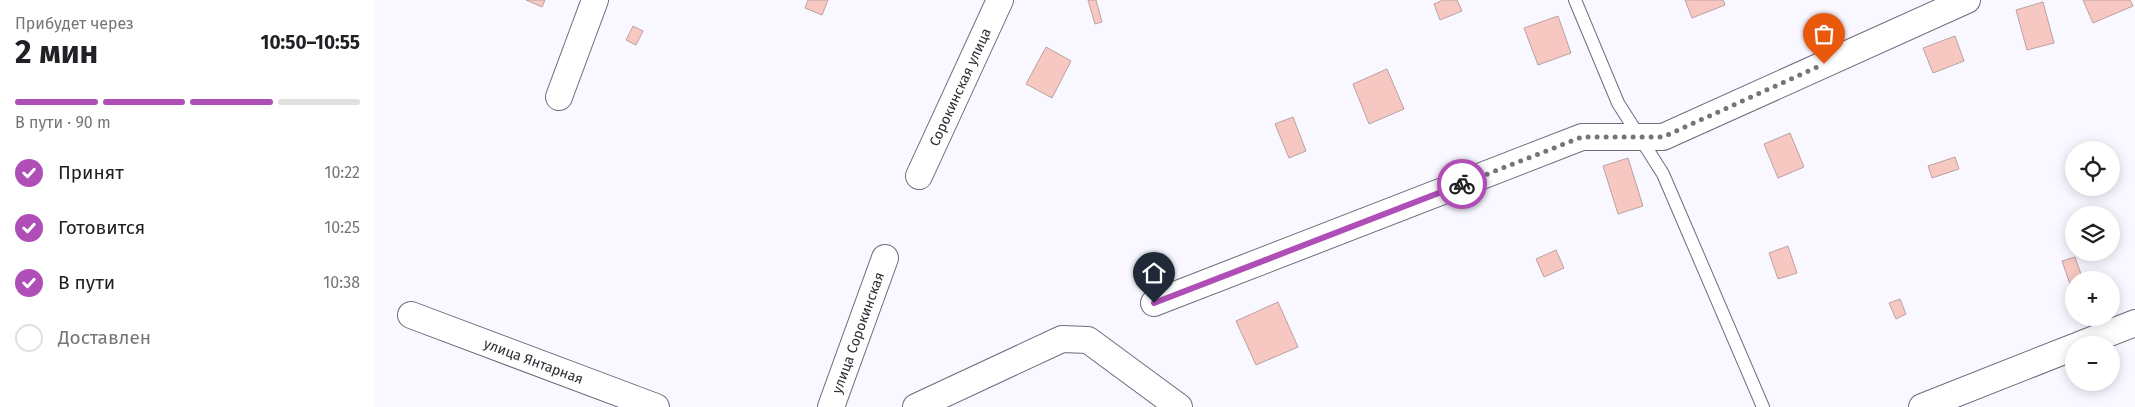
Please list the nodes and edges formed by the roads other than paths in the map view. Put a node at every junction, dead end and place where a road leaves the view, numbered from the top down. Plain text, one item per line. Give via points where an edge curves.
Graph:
1 (595, 0) edge
2 (1000, 0) edge
3 (1575, 0) edge
4 (1967, 0) edge
5 (559, 96) dead end
6 (1639, 137) junction
7 (919, 176) dead end
8 (885, 258) dead end
9 (1154, 303) dead end
10 (411, 315) dead end
11 (2135, 323) edge
12 (2102, 336) edge
13 (2065, 351) edge
14 (656, 407) edge
15 (831, 407) edge
16 (916, 407) edge
17 (1179, 407) edge
18 (1763, 407) edge
19 (1923, 407) edge

1 - 5 street
2 - 7 street, Сорокинская улица
3 - 6 lane via 1618,104
4 - 6 street via 1663,137
6 - 9 street via 1582,137
6 - 18 lane via 1663,174
8 - 15 street, улица Сорокинская
10 - 14 street, улица Янтарная
11 - 12 street
13 - 19 street
16 - 17 street via 1062,339 1071,339 1088,340

